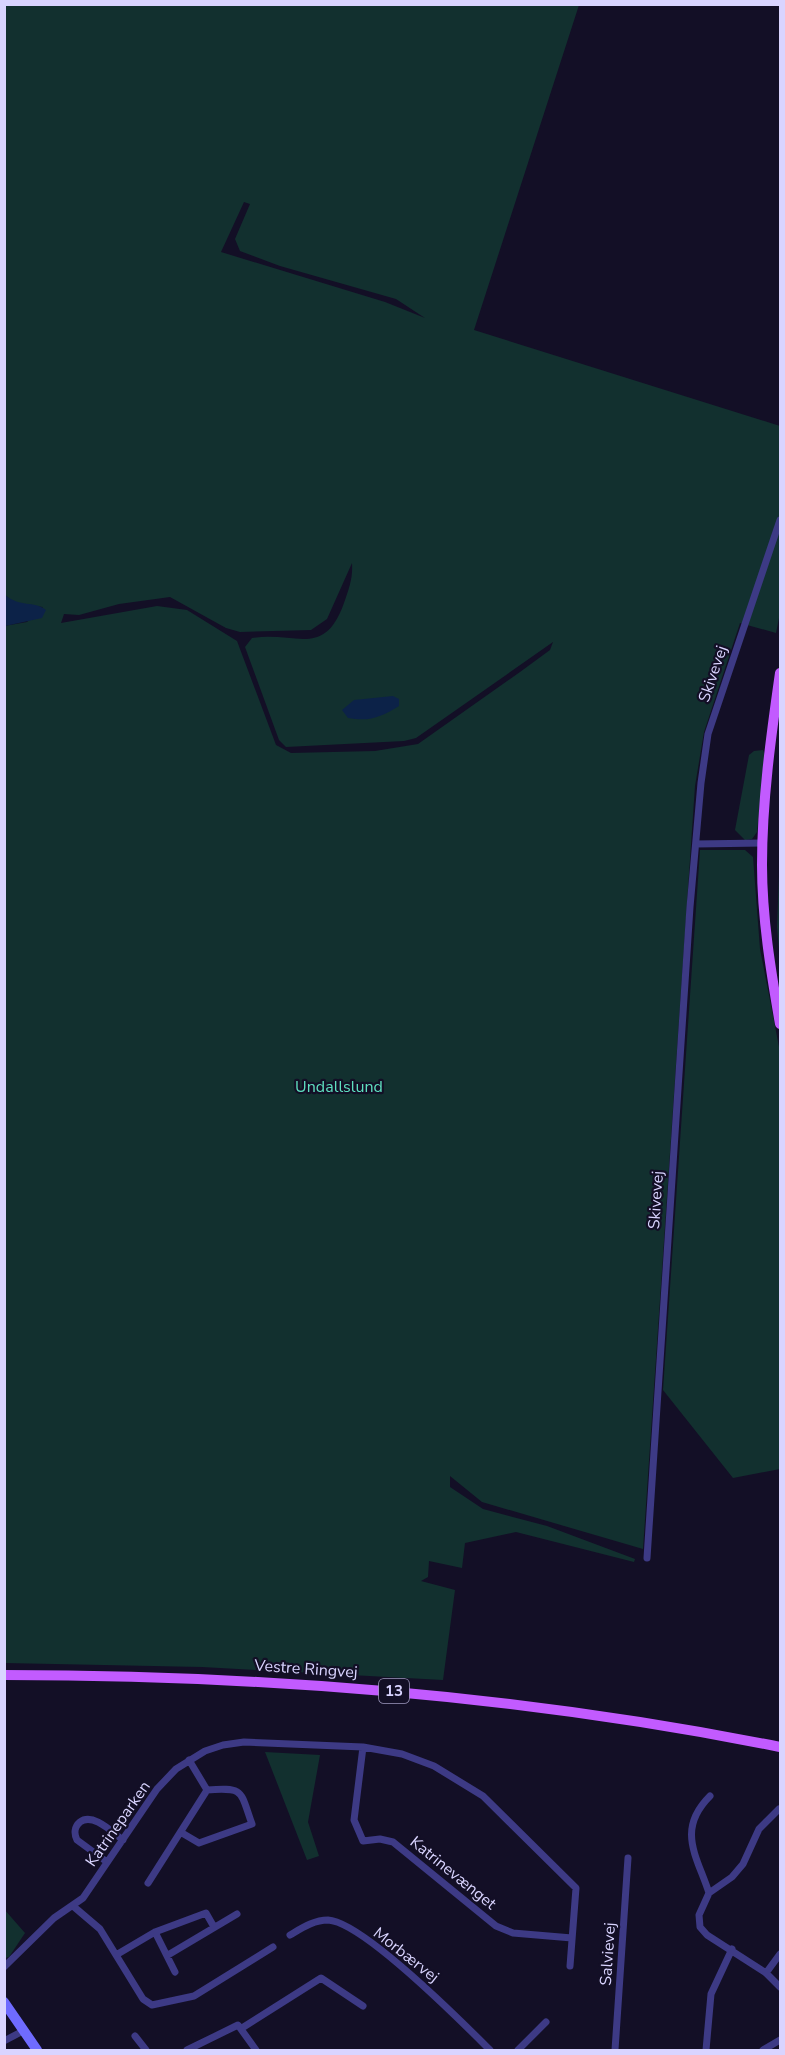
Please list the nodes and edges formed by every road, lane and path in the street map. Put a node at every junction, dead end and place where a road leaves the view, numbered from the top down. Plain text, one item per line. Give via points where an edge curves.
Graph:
1 (780, 520) edge
2 (780, 673) edge
3 (763, 843) junction
4 (696, 844) junction
5 (780, 1024) edge
6 (647, 1558) dead end
7 (4, 1675) edge
8 (363, 1747) junction
9 (780, 1747) edge
10 (189, 1760) junction
11 (207, 1790) junction
12 (710, 1796) dead end
13 (779, 1809) edge
14 (182, 1833) junction
15 (123, 1840) junction
16 (628, 1858) dead end
17 (107, 1862) junction
18 (148, 1883) dead end
19 (709, 1893) junction
20 (73, 1906) junction
21 (237, 1914) dead end
22 (214, 1927) junction
23 (155, 1932) junction
24 (290, 1935) dead end
25 (572, 1938) junction
26 (273, 1947) dead end
27 (732, 1949) junction
28 (780, 1954) edge
29 (116, 1955) junction
30 (168, 1955) junction
31 (570, 1966) dead end
32 (4, 1967) edge
33 (175, 1972) dead end
34 (766, 1973) junction
35 (780, 1987) edge
36 (4, 2002) edge
37 (363, 2006) dead end
38 (546, 2022) dead end
39 (242, 2028) junction
40 (23, 2031) junction
41 (135, 2036) dead end
42 (780, 2040) edge
43 (4, 2041) edge
44 (37, 2050) edge
45 (146, 2050) edge
46 (187, 2050) edge
47 (256, 2050) edge
48 (490, 2050) edge
49 (518, 2050) edge
50 (615, 2050) edge
51 (706, 2050) edge
52 (764, 2050) edge

1 - 4 street, Skivevej via 708,734
2 - 3 main road
3 - 4 street
3 - 5 main road via 767,942
4 - 6 street, Skivevej
7 - 9 main road, Vestre Ringvej / 13 via 209,1678 358,1688 519,1704
8 - 10 street, Katrineparken via 244,1742 223,1745
8 - 25 street via 402,1754 434,1766 483,1796 576,1888
8 - 25 street, Katrinevænget via 354,1820 363,1841 393,1842 496,1926 513,1933
10 - 11 street
10 - 15 street, Katrineparken via 157,1789
11 - 14 street
11 - 14 street via 233,1788 242,1794 252,1824 199,1843
12 - 19 street via 696,1814 691,1836 692,1850
13 - 19 street via 759,1829 743,1864
14 - 18 street
15 - 17 street, Katrineparken
15 - 17 street via 95,1820 83,1820 75,1829 77,1840
16 - 50 street, Salvievej
17 - 20 street, Katrineparken via 83,1898
19 - 27 street via 699,1915 700,1927
20 - 29 street via 100,1929
20 - 32 street, Katrineparken via 54,1918
21 - 22 street
22 - 23 street via 206,1913
22 - 30 street
23 - 29 street
23 - 30 street
24 - 48 street, Morbærvej via 320,1921 342,1924 424,1984
25 - 31 street
26 - 29 street via 194,1996 159,2006 143,1999
27 - 34 street
27 - 51 street via 711,1994
28 - 34 street
30 - 33 street
34 - 35 street
36 - 40 street
37 - 39 street via 321,1978
38 - 49 street
39 - 46 street via 238,2025
39 - 47 street
40 - 43 street
40 - 44 street
41 - 45 street
42 - 52 street

